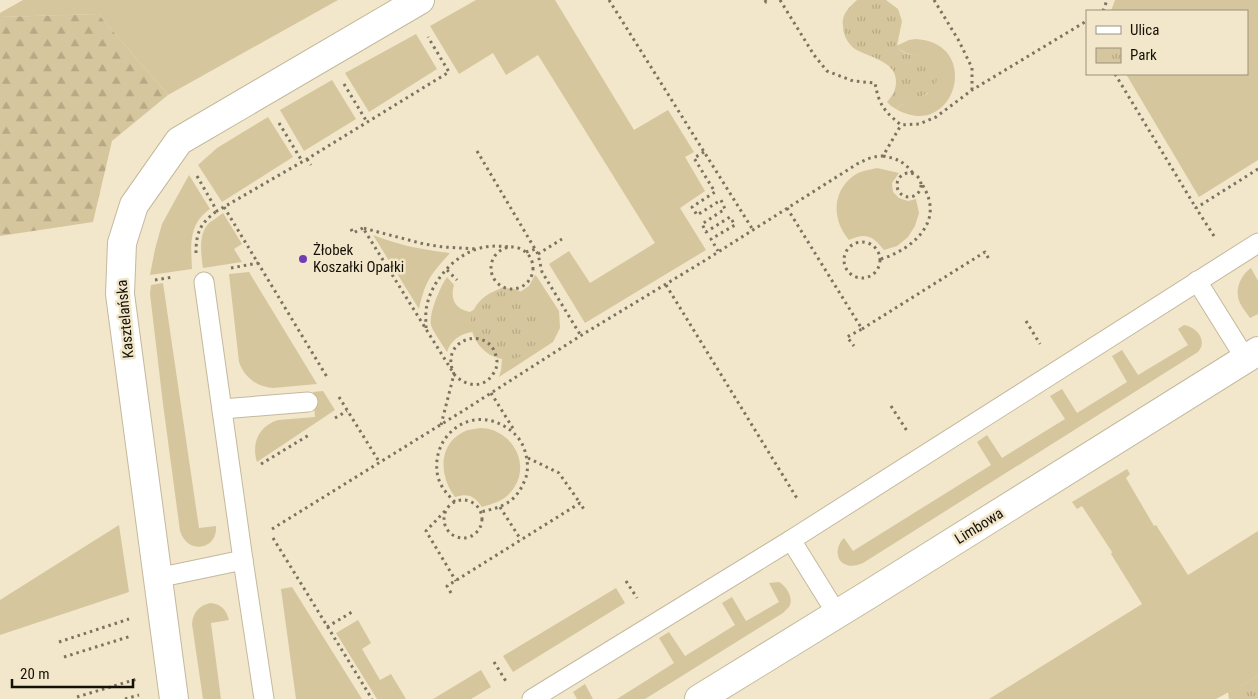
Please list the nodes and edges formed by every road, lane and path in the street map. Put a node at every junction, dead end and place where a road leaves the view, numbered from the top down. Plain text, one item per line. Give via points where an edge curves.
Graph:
1 (420, 0) edge
2 (609, 0) edge
3 (766, 0) edge
4 (769, 0) edge
5 (780, 0) edge
6 (934, 0) edge
7 (1086, 23) edge
8 (424, 32) dead end
9 (1116, 75) edge
10 (341, 80) dead end
11 (433, 82) junction
12 (437, 88) dead end
13 (972, 90) junction
14 (276, 117) dead end
15 (367, 122) junction
16 (901, 125) junction
17 (477, 151) dead end
18 (704, 152) junction
19 (882, 156) junction
20 (306, 158) junction
21 (302, 161) junction
22 (310, 166) dead end
23 (1258, 169) edge
24 (195, 173) dead end
25 (914, 174) junction
26 (921, 182) junction
27 (224, 207) junction
28 (787, 208) junction
29 (1196, 208) junction
30 (217, 211) junction
31 (363, 228) junction
32 (351, 229) dead end
33 (753, 230) junction
34 (562, 239) dead end
35 (1218, 243) dead end
36 (1258, 243) edge
37 (512, 247) junction
38 (477, 249) junction
39 (536, 249) junction
40 (526, 252) junction
41 (718, 252) junction
42 (538, 254) junction
43 (196, 256) dead end
44 (881, 259) junction
45 (990, 261) dead end
46 (447, 270) junction
47 (457, 280) dead end
48 (1197, 281) junction
49 (204, 282) dead end
50 (666, 285) junction
51 (1026, 321) dead end
52 (862, 328) junction
53 (426, 330) junction
54 (581, 336) junction
55 (1040, 344) dead end
56 (854, 346) dead end
57 (1252, 354) edge
58 (454, 374) junction
59 (331, 384) dead end
60 (335, 391) dead end
61 (491, 393) junction
62 (308, 402) dead end
63 (891, 406) dead end
64 (222, 409) junction
65 (348, 411) junction
66 (331, 421) dead end
67 (441, 425) junction
68 (315, 431) dead end
69 (910, 436) dead end
70 (522, 443) junction
71 (528, 458) junction
72 (380, 462) junction
73 (233, 482) junction
74 (455, 502) junction
75 (580, 503) junction
76 (800, 505) dead end
77 (500, 507) junction
78 (447, 509) junction
79 (584, 511) dead end
80 (480, 512) junction
81 (272, 529) dead end
82 (273, 538) dead end
83 (521, 540) junction
84 (791, 540) junction
85 (243, 560) junction
86 (157, 578) junction
87 (456, 581) junction
88 (626, 581) dead end
89 (451, 593) dead end
90 (640, 603) dead end
91 (352, 612) dead end
92 (837, 614) junction
93 (130, 618) dead end
94 (327, 627) junction
95 (133, 635) dead end
96 (59, 642) dead end
97 (64, 657) dead end
98 (494, 662) dead end
99 (138, 678) dead end
100 (507, 683) dead end
101 (77, 698) dead end
102 (174, 699) edge
103 (264, 699) edge
104 (372, 699) edge
105 (532, 699) edge
106 (698, 699) edge

1 - 86 street, Kasztelańska via 179,141 134,205 122,243 120,294
2 - 18 path
3 - 4 path
5 - 16 path via 826,71 853,81 875,83 878,98 887,113
6 - 13 path via 972,68
7 - 13 path
8 - 11 path via 449,72
9 - 29 path
10 - 15 path
11 - 12 path
11 - 15 path
13 - 16 path via 936,117 919,124
14 - 21 path
15 - 20 path
16 - 19 path
17 - 39 path
18 - 33 path
18 - 41 path via 694,158 715,192 692,207 697,215 720,200 725,208 702,224 706,232 730,216 735,225 711,239
19 - 25 path via 901,161
19 - 28 path via 856,164
20 - 21 path
20 - 22 path
21 - 27 path
23 - 29 path
24 - 30 path
25 - 26 path
25 - 26 path via 906,173 899,178 896,185 900,193 906,197 914,196 920,190
26 - 44 path via 929,201 926,226 909,246
27 - 30 path
27 - 59 path
28 - 33 path
28 - 52 path
29 - 35 path
30 - 43 path via 199,230
31 - 32 path via 353,233
31 - 38 path via 424,244
31 - 53 path
33 - 41 path
34 - 42 path
36 - 48 lane
37 - 38 path
37 - 40 path
37 - 40 path via 499,252 491,264 493,278 503,288 521,288 531,278 532,264
38 - 46 path
39 - 40 path
39 - 42 path
41 - 50 path
42 - 54 path via 542,272
44 - 44 path via 872,244 860,242 848,248 844,260 852,276 869,278 878,270
45 - 52 path via 985,252
46 - 47 path
46 - 53 path via 430,294 426,306
48 - 57 lane
48 - 84 lane
49 - 64 lane
50 - 54 path
50 - 76 path
51 - 55 path
52 - 56 path via 847,336
53 - 58 path
54 - 61 path
57 - 92 street, Limbowa
58 - 58 path via 465,383 480,384 493,375 497,359 495,352 484,340 468,338 462,341 450,359
58 - 67 path
60 - 65 path
61 - 67 path
61 - 70 path
62 - 64 lane
63 - 69 path
64 - 73 lane
65 - 66 path
65 - 72 path
67 - 72 path
68 - 73 path
70 - 71 path
70 - 74 path via 512,431 483,419 469,421 456,428 438,450 436,464 444,491
71 - 75 path via 559,473
71 - 77 path via 527,474 521,489 511,501
72 - 81 path
73 - 85 lane
74 - 78 path
74 - 80 path via 471,502
75 - 79 path
75 - 83 path
77 - 80 path
77 - 83 path
78 - 80 path via 446,528 461,538 477,532 482,521
78 - 87 path via 426,531
82 - 94 path
83 - 87 path
84 - 92 lane
84 - 105 lane
85 - 86 lane
85 - 103 lane
86 - 102 street, Kasztelańska
87 - 89 path via 447,586
88 - 90 path
91 - 94 path
92 - 106 street, Limbowa
93 - 96 path
94 - 104 path
95 - 97 path
98 - 100 path
99 - 101 path

